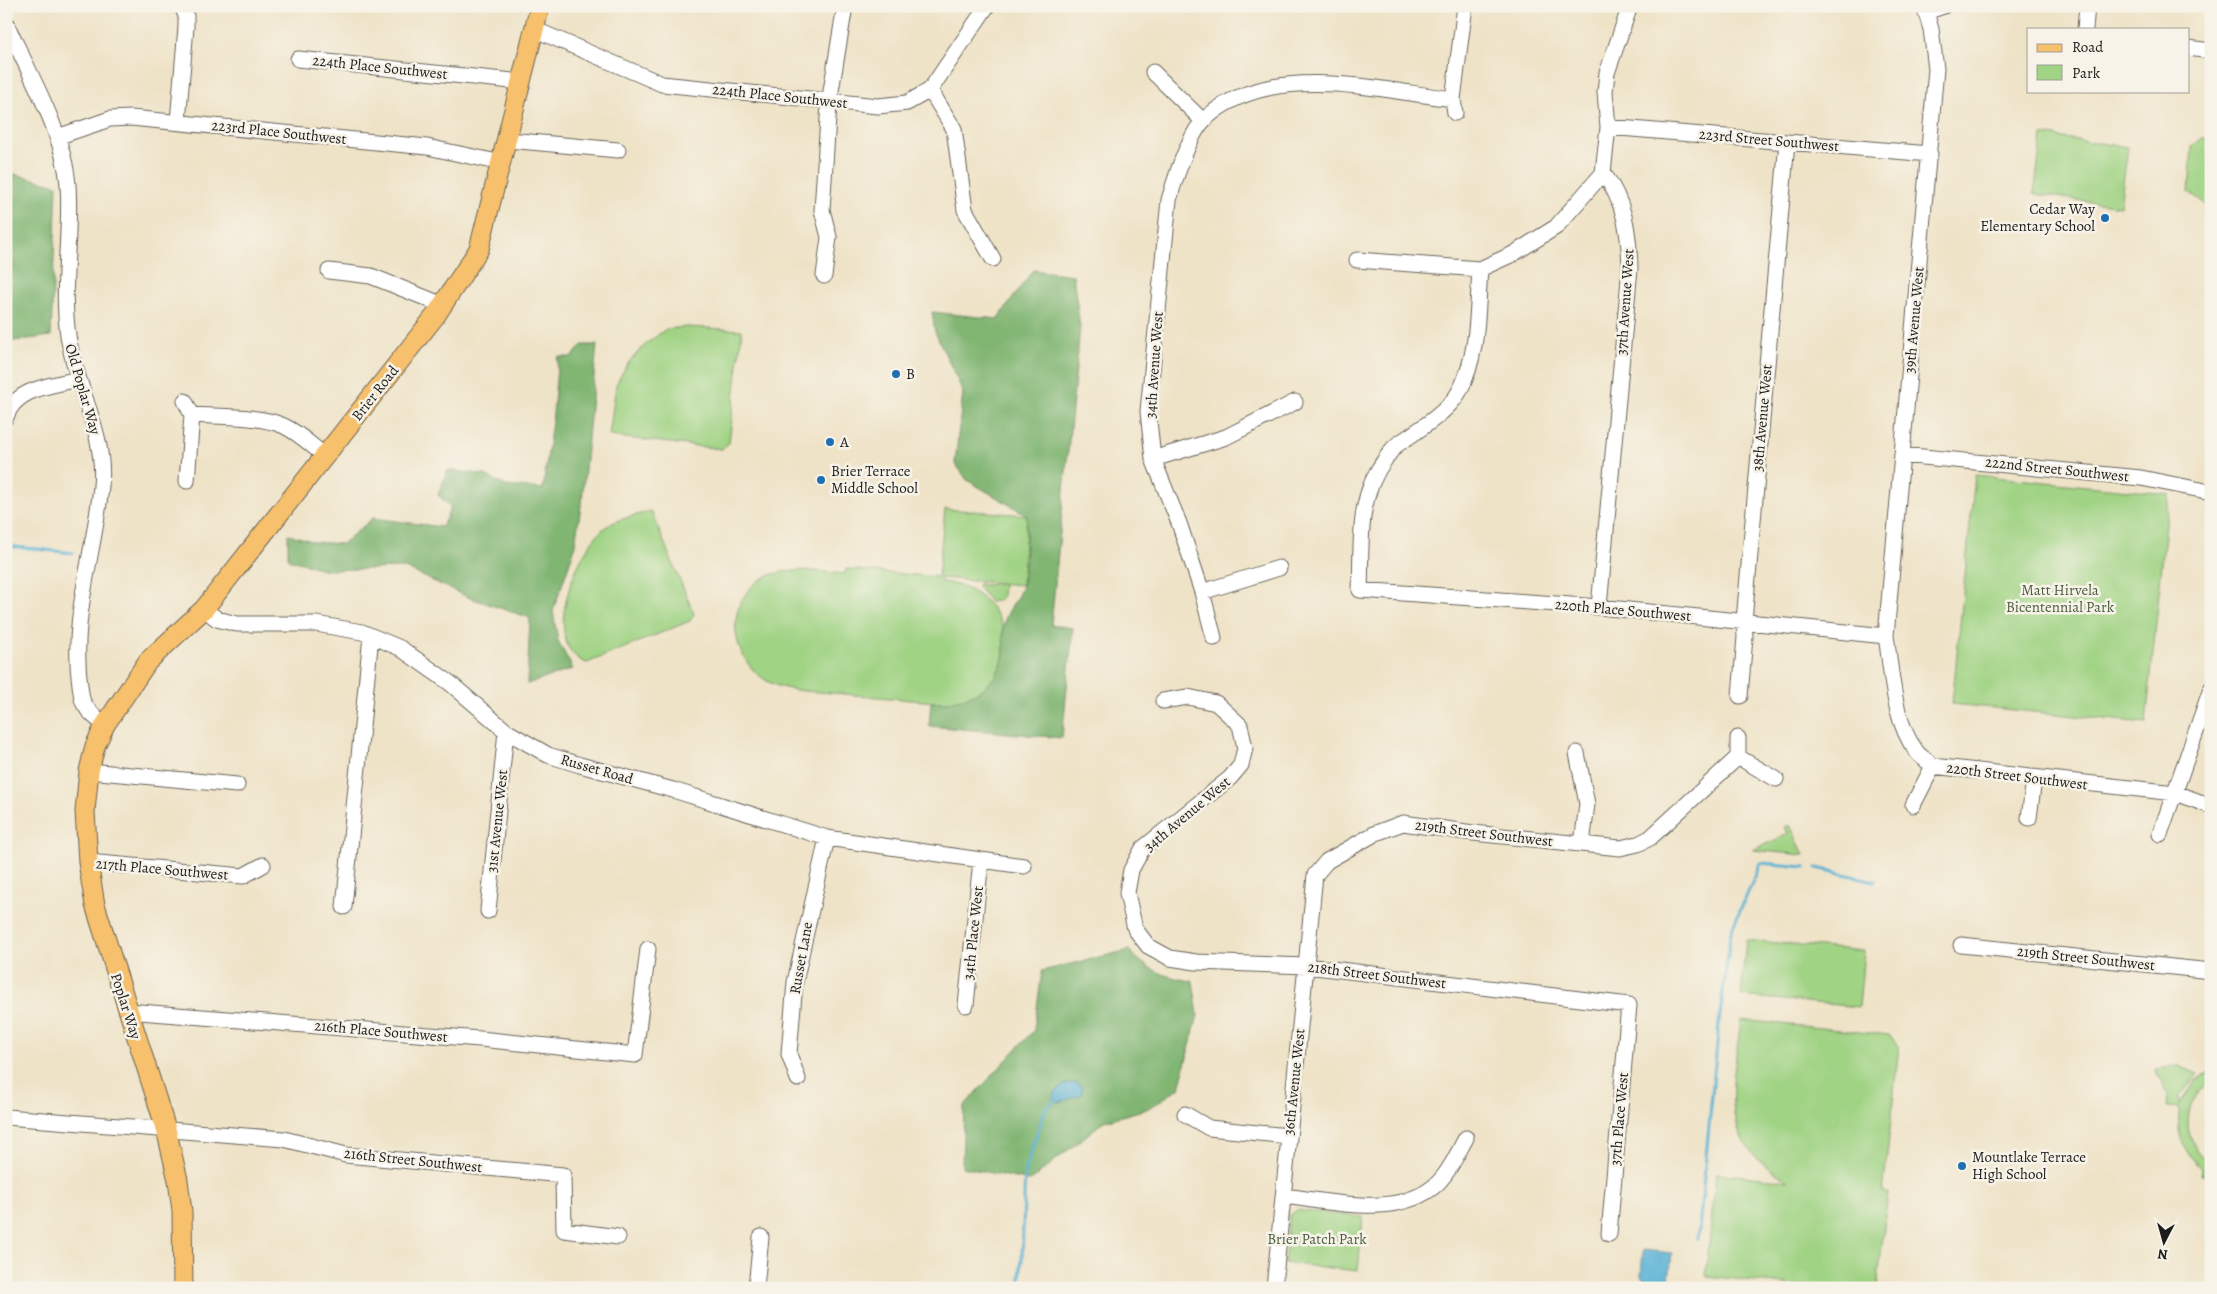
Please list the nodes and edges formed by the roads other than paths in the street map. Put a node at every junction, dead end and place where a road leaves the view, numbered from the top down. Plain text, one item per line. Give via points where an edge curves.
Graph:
1 (182, 6) edge
2 (540, 6) edge
3 (845, 6) edge
4 (987, 6) edge
5 (1465, 6) edge
6 (1630, 6) edge
7 (1944, 6) edge
8 (2086, 6) edge
9 (1925, 9) edge
10 (6, 23) edge
11 (2085, 28) edge
12 (536, 30) junction
13 (2190, 48) edge
14 (2211, 50) edge
15 (298, 59) dead end
16 (1153, 72) dead end
17 (522, 82) junction
18 (930, 90) junction
19 (829, 103) junction
20 (1203, 121) junction
21 (178, 122) junction
22 (1608, 127) junction
23 (57, 137) junction
24 (508, 140) junction
25 (1787, 142) junction
26 (618, 150) dead end
27 (1930, 154) junction
28 (502, 164) junction
29 (1603, 173) junction
30 (994, 259) dead end
31 (1357, 260) dead end
32 (1480, 269) junction
33 (329, 271) dead end
34 (824, 276) dead end
35 (443, 305) junction
36 (78, 379) junction
37 (1294, 402) dead end
38 (6, 417) edge
39 (1902, 455) junction
40 (325, 456) junction
41 (1153, 459) junction
42 (187, 481) dead end
43 (2211, 492) edge
44 (1279, 568) dead end
45 (1202, 592) junction
46 (1599, 607) junction
47 (204, 609) junction
48 (1744, 621) junction
49 (371, 636) junction
50 (1886, 636) junction
51 (1214, 638) dead end
52 (2211, 689) edge
53 (1740, 696) dead end
54 (1163, 701) dead end
55 (105, 725) junction
56 (506, 731) junction
57 (1738, 738) dead end
58 (1577, 753) dead end
59 (1738, 757) junction
60 (1934, 766) junction
61 (89, 771) junction
62 (1776, 778) dead end
63 (2034, 778) junction
64 (237, 785) dead end
65 (2175, 793) junction
66 (1913, 805) dead end
67 (2211, 806) edge
68 (2029, 818) dead end
69 (2160, 834) dead end
70 (827, 838) junction
71 (1582, 844) junction
72 (981, 860) junction
73 (88, 862) junction
74 (263, 865) dead end
75 (1024, 866) dead end
76 (1315, 876) joint
77 (344, 907) dead end
78 (488, 911) dead end
79 (1135, 929) joint
80 (1961, 944) dead end
81 (648, 949) dead end
82 (1307, 966) junction
83 (2211, 971) edge
84 (966, 1005) dead end
85 (1629, 1005) joint
86 (127, 1011) junction
87 (798, 1079) dead end
88 (1184, 1114) dead end
89 (6, 1117) edge
90 (166, 1129) junction
91 (1288, 1136) junction
92 (1466, 1138) dead end
93 (1283, 1196) junction
94 (1609, 1234) dead end
95 (618, 1237) dead end
96 (761, 1237) dead end
97 (183, 1288) edge
98 (756, 1288) edge
99 (1274, 1288) edge

1 - 21 street via 186,27
2 - 12 main road, Brier Road
3 - 19 street
4 - 18 street, 224th Place Southwest
5 - 20 street via 1454,106 1391,92 1298,83 1257,90
6 - 22 street via 1607,73
7 - 9 street
8 - 11 street
9 - 27 street, 39th Avenue West via 1936,69
10 - 23 street, Old Poplar Way
12 - 17 main road, Brier Road
12 - 19 street, 224th Place Southwest via 662,84
13 - 14 street
15 - 17 street, 224th Place Southwest
16 - 20 street
17 - 24 main road, Brier Road
18 - 19 street, 224th Place Southwest via 907,103 878,106
18 - 30 street via 954,129 965,210
19 - 34 street via 822,210 829,238
20 - 41 street, 34th Avenue West via 1178,167 1169,200 1148,411
21 - 23 street, 223rd Place Southwest via 110,119
21 - 28 street, 223rd Place Southwest via 427,147
22 - 25 street, 223rd Street Southwest
22 - 29 street
23 - 36 street, Old Poplar Way via 68,185 66,322
24 - 26 street
24 - 28 main road, Brier Road
25 - 27 street, 223rd Street Southwest
25 - 48 street, 38th Avenue West
27 - 39 street, 39th Avenue West
28 - 35 main road, Brier Road via 479,249
29 - 32 street via 1556,227 1513,254
29 - 46 street, 37th Avenue West via 1616,189 1621,206 1628,233 1630,268
31 - 32 street
32 - 46 street, 220th Place Southwest via 1474,346 1468,372 1458,394 1426,427 1396,445 1375,473 1363,504 1360,590
33 - 35 street via 371,276
35 - 40 main road, Brier Road
36 - 38 street via 28,392 16,400
36 - 55 street, Old Poplar Way via 97,434 102,461 80,622 79,678 83,703 92,716
37 - 41 street via 1226,437
39 - 43 street, 222nd Street Southwest via 2141,478
39 - 50 street, 39th Avenue West
40 - 42 street via 284,426 189,408
40 - 47 main road, Brier Road
41 - 45 street, 34th Avenue West
44 - 45 street
45 - 51 street, 34th Avenue West
46 - 48 street, 220th Place Southwest
47 - 49 street, Russet Road via 217,619 237,624 316,624
47 - 55 main road, Brier Road via 148,661
48 - 50 street, 220th Place Southwest
48 - 53 street, 38th Avenue West
49 - 56 street, Russet Road via 400,648 450,683
49 - 77 street
50 - 60 street, 220th Street Southwest via 1905,733 1917,752
52 - 65 street
54 - 79 street, 34th Avenue West via 1188,697 1216,703 1240,725 1245,748 1241,765 1230,778 1144,848 1131,870 1127,894
55 - 61 main road, Poplar Way via 95,746
56 - 70 street, Russet Road via 548,755
56 - 78 street, 31st Avenue West
57 - 59 street
58 - 71 street via 1587,804
59 - 62 street
59 - 71 street, 219th Street Southwest via 1650,838 1620,848
60 - 63 street, 220th Street Southwest
60 - 66 street
61 - 64 street
61 - 73 main road, Poplar Way via 85,811
63 - 65 street, 220th Street Southwest
63 - 68 street
65 - 67 street, 220th Street Southwest
65 - 69 street
70 - 72 street, Russet Road
70 - 87 street, Russet Lane via 794,982 789,1054
71 - 76 street, 219th Street Southwest via 1402,823 1376,833 1327,861
72 - 75 street, Russet Road
72 - 84 street, 34th Place West
73 - 74 street, 217th Place Southwest via 243,876
73 - 86 main road, Poplar Way via 95,905
76 - 82 street, 36th Avenue West
79 - 82 street, 218th Street Southwest via 1148,946 1170,958
80 - 83 street, 219th Street Southwest
81 - 86 street, 216th Place Southwest via 635,1055
82 - 85 street, 218th Street Southwest
82 - 91 street, 36th Avenue West
85 - 94 street, 37th Place West
86 - 90 main road, Poplar Way
88 - 91 street via 1209,1128
89 - 90 street, 216th Street Southwest
90 - 95 street, 216th Street Southwest via 284,1139 346,1155 563,1175 564,1230
90 - 97 main road, Poplar Way via 182,1211
91 - 93 street, 36th Avenue West
92 - 93 street via 1432,1188 1407,1200 1379,1206
93 - 99 street, 36th Avenue West
96 - 98 street

